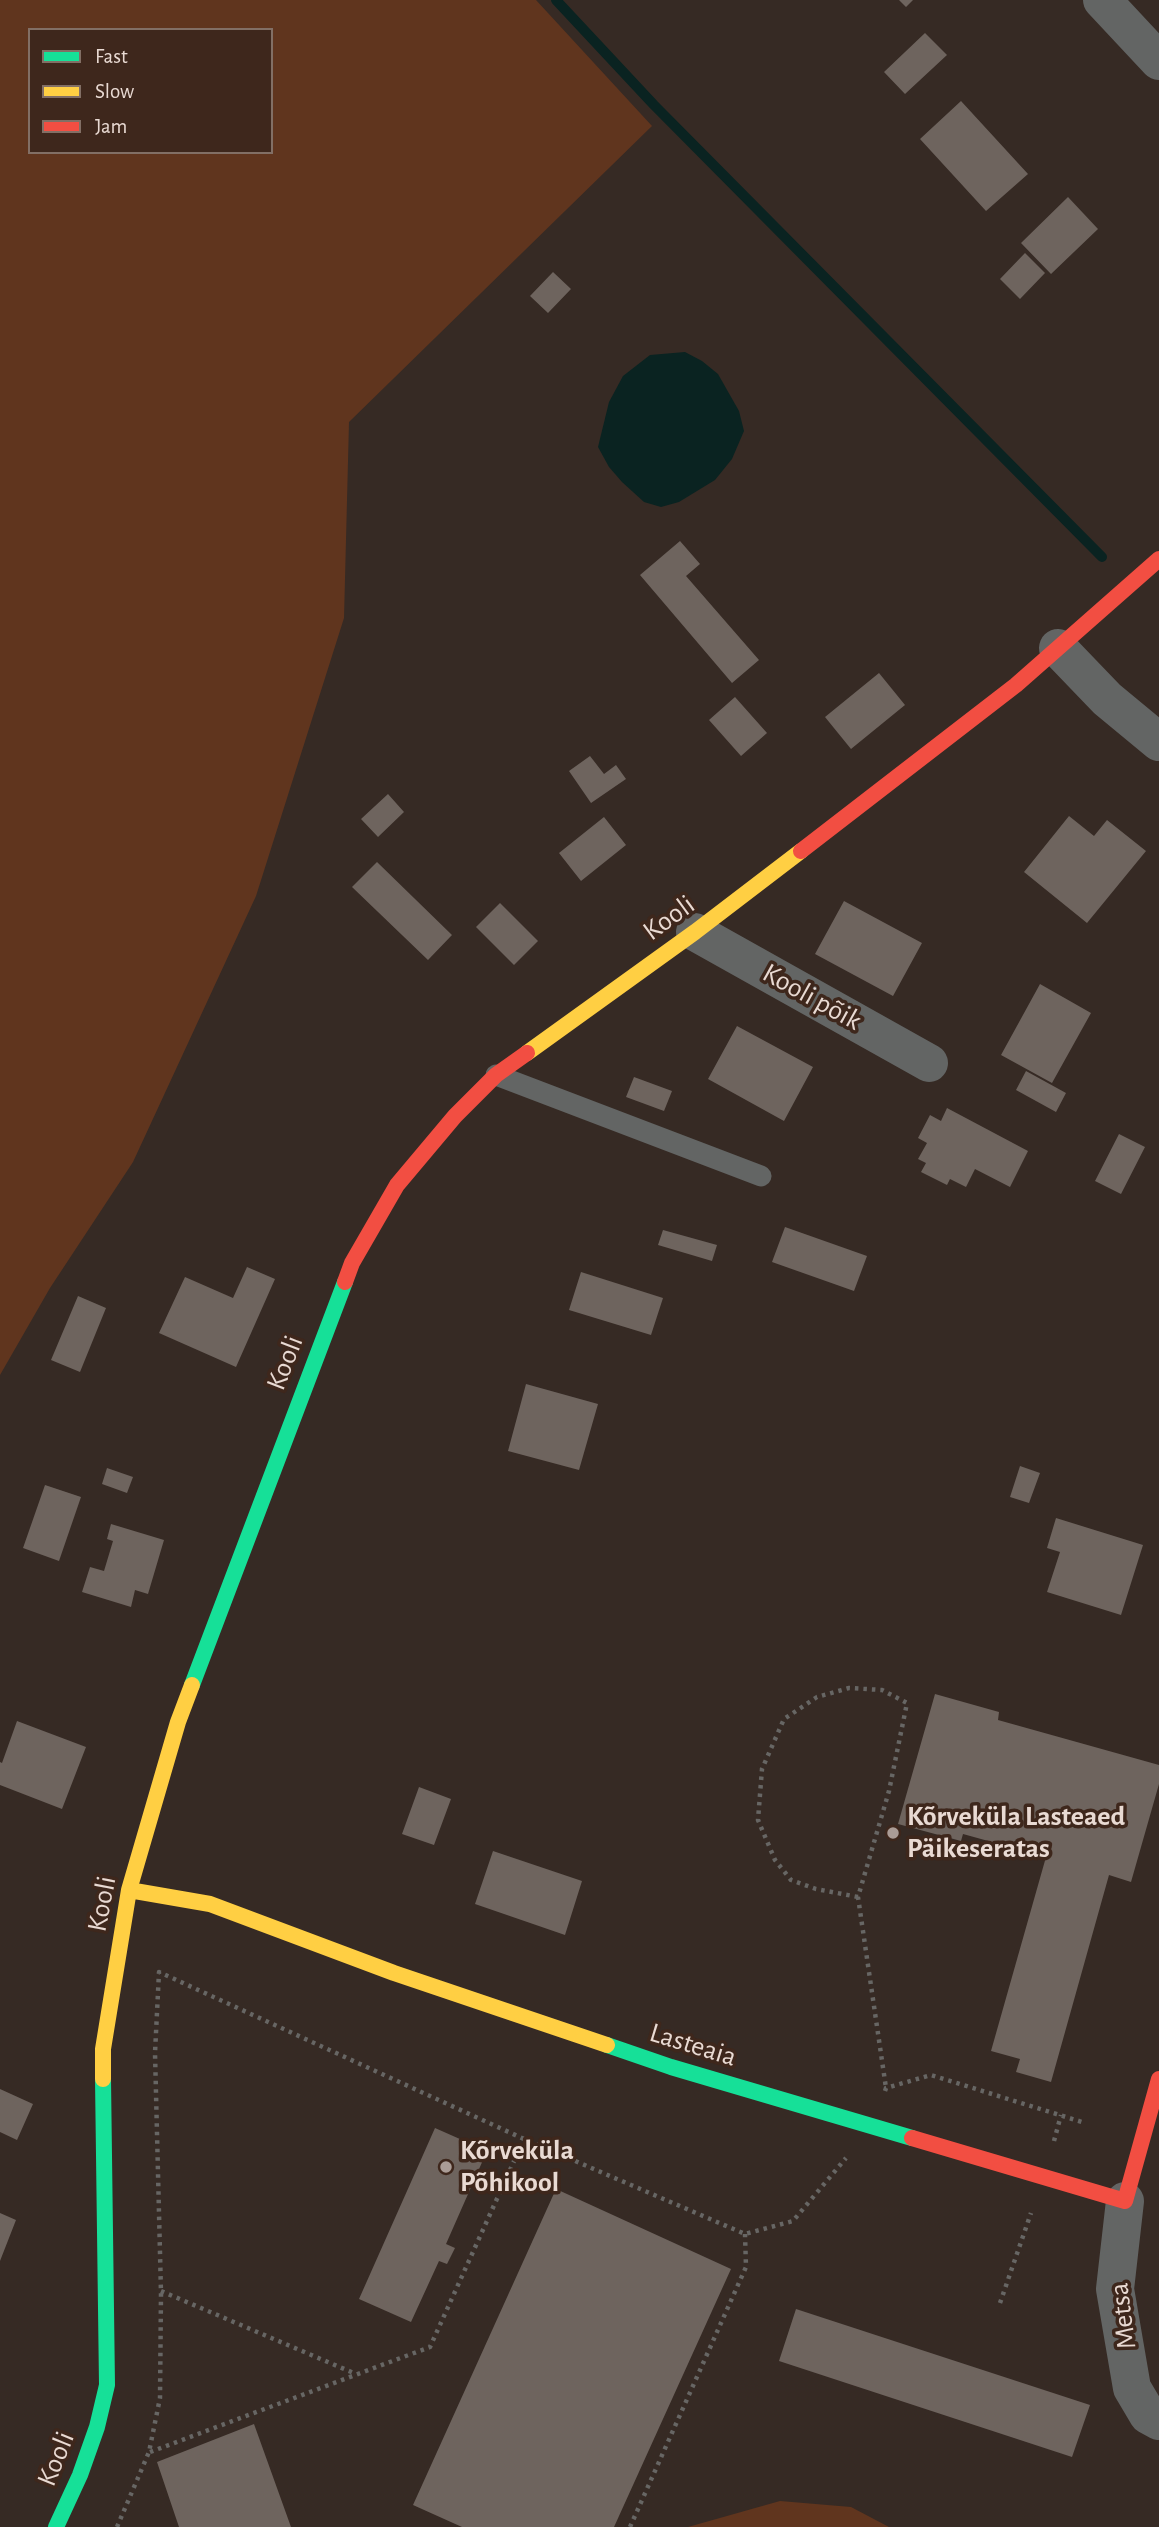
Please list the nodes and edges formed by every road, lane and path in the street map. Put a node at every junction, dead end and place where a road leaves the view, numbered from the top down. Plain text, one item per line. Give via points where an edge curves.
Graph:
1 (1102, 0) edge
2 (1159, 61) edge
3 (1159, 559) edge
4 (1058, 648) junction
5 (1159, 742) edge
6 (695, 932) junction
7 (929, 1063) dead end
8 (496, 1075) junction
9 (761, 1176) dead end
10 (130, 1890) junction
11 (858, 1897) junction
12 (156, 1960) dead end
13 (159, 1972) junction
14 (1159, 2079) edge
15 (886, 2088) junction
16 (1083, 2122) dead end
17 (872, 2127) junction
18 (524, 2139) junction
19 (1125, 2201) junction
20 (745, 2234) junction
21 (161, 2291) junction
22 (357, 2375) junction
23 (1159, 2421) edge
24 (149, 2452) junction
25 (56, 2527) edge
26 (117, 2527) edge
27 (630, 2527) edge

1 - 2 street
3 - 4 street, Kooli
4 - 5 street via 1107,699
4 - 6 street, Kooli
6 - 7 street, Kooli põik
6 - 8 street, Kooli
8 - 9 lane
8 - 10 street, Kooli via 397,1185 352,1263 178,1722
10 - 17 street, Lasteaia via 210,1904 671,2067
10 - 25 street, Kooli via 103,2049 107,2385 93,2439
11 - 11 path via 889,1791 908,1703 882,1690 849,1688 817,1697 784,1719 762,1769 758,1820 775,1860 791,1880
11 - 15 path
12 - 13 path
13 - 18 path
13 - 21 path via 155,2053
14 - 19 street
15 - 16 path via 930,2075
15 - 17 path
17 - 19 street, Lasteaia
17 - 20 path via 793,2221
18 - 20 path
18 - 22 path via 430,2347
19 - 23 street, Metsa via 1115,2289 1132,2388
20 - 27 path via 746,2267
21 - 22 path
21 - 24 path via 160,2398
22 - 24 path
24 - 26 path

